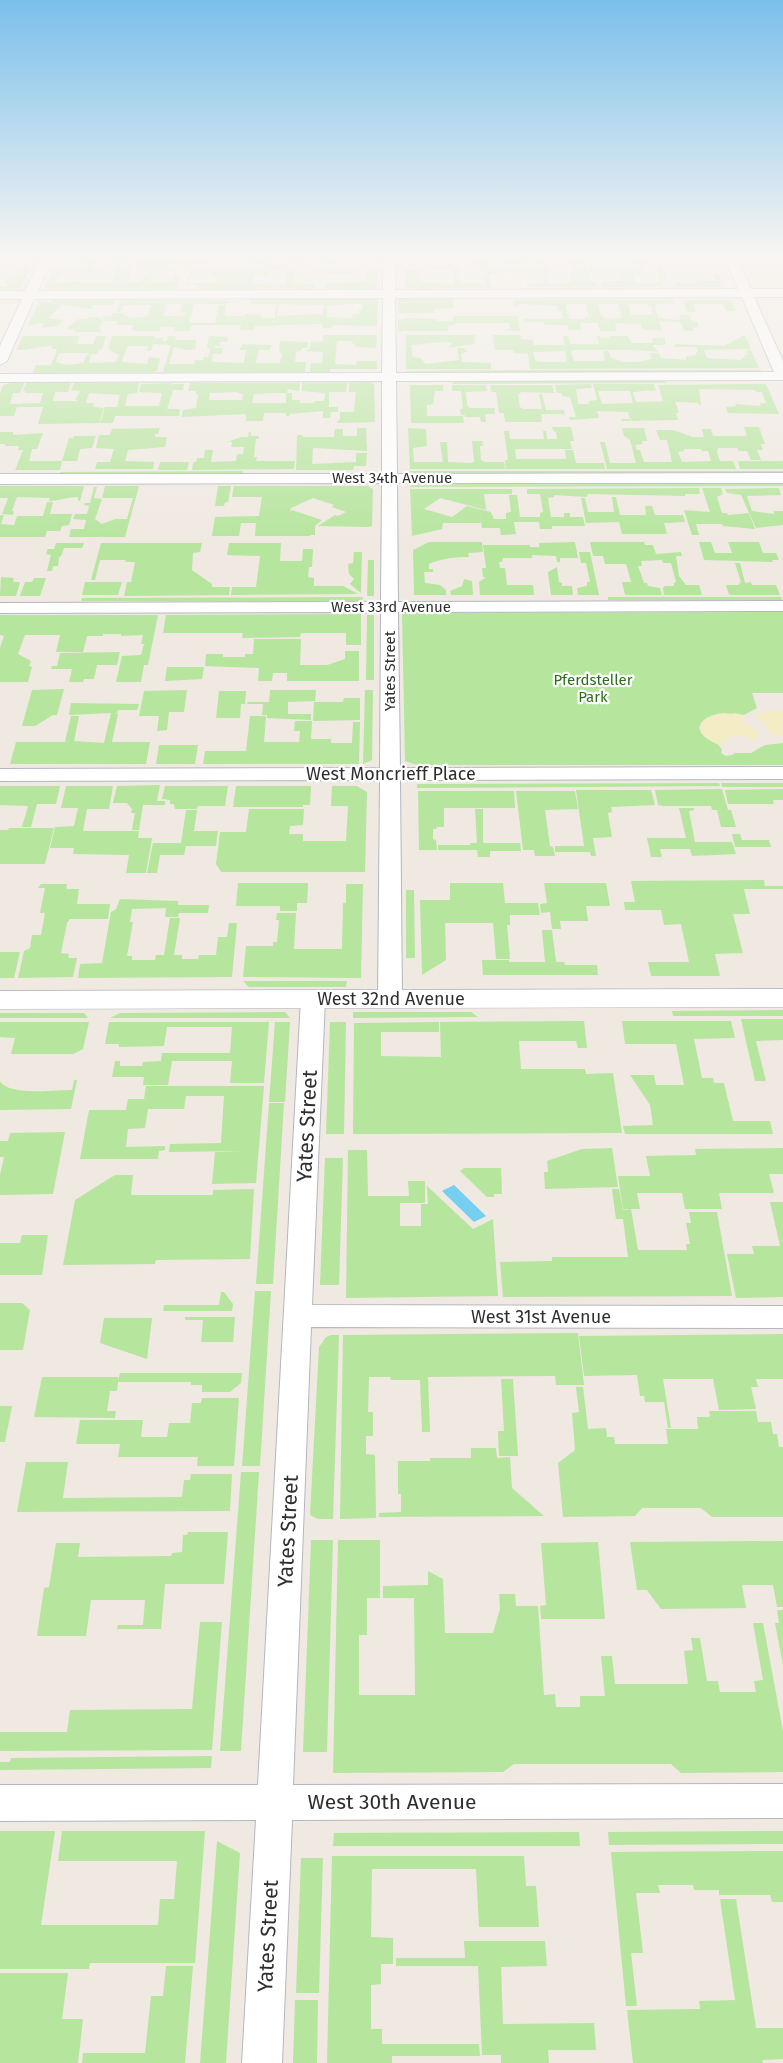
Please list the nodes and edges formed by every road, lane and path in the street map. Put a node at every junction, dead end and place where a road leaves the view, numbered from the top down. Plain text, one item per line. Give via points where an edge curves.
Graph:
1 (389, 350) edge
2 (772, 350) edge
3 (783, 376) edge
4 (389, 377) junction
5 (0, 378) edge
6 (389, 478) junction
7 (783, 478) edge
8 (0, 479) edge
9 (783, 606) edge
10 (390, 607) junction
11 (0, 608) edge
12 (783, 773) edge
13 (390, 774) junction
14 (0, 775) edge
15 (783, 998) edge
16 (313, 999) junction
17 (390, 999) junction
18 (0, 1000) edge
19 (298, 1316) junction
20 (783, 1317) edge
21 (783, 1801) edge
22 (274, 1802) junction
23 (0, 1803) edge
24 (262, 2063) edge

1 - 4 street, Yates Street
2 - 3 street
3 - 4 street
4 - 5 street
4 - 6 street, Yates Street
6 - 7 street, West 34th Avenue
6 - 8 street, West 34th Avenue
6 - 10 street, Yates Street
9 - 10 street, West 33rd Avenue
10 - 11 street, West 33rd Avenue
10 - 13 street, Yates Street
12 - 13 street, West Moncrieff Place
13 - 14 street, West Moncrieff Place
13 - 17 street, Yates Street
15 - 17 street, West 32nd Avenue
16 - 17 street, West 32nd Avenue
16 - 18 street, West 32nd Avenue
16 - 19 street, Yates Street
19 - 20 street, West 31st Avenue
19 - 22 street, Yates Street
21 - 22 street, West 30th Avenue
22 - 23 street, West 30th Avenue
22 - 24 street, Yates Street

